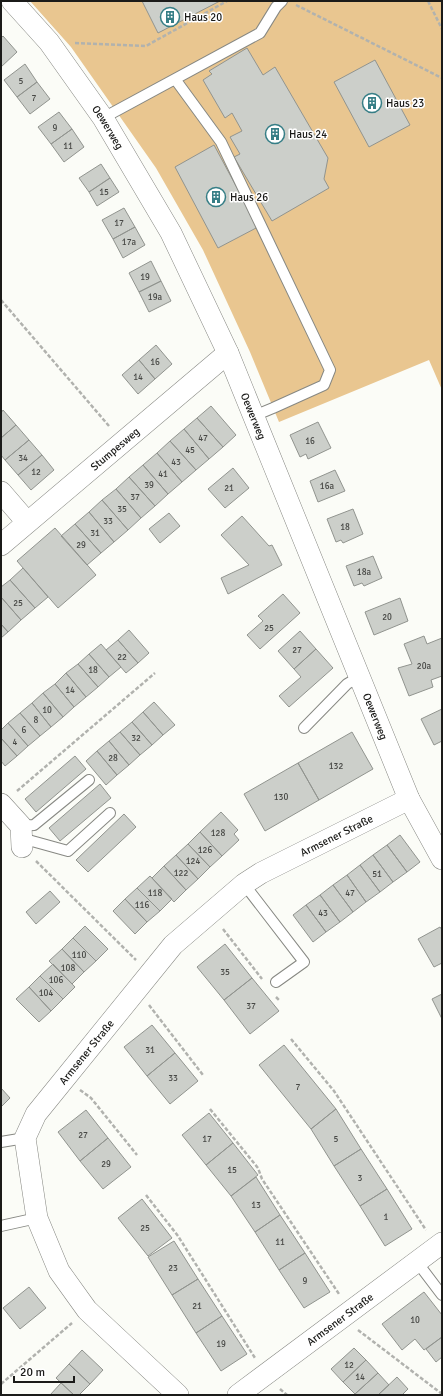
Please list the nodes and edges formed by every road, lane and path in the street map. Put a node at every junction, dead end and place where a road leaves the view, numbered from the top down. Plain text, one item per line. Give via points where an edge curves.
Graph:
1 (12, 1) edge
2 (227, 1) edge
3 (282, 1) edge
4 (428, 1) edge
5 (295, 4) dead end
6 (442, 29) edge
7 (49, 42) junction
8 (442, 78) edge
9 (176, 79) junction
10 (103, 118) junction
11 (1, 300) edge
12 (228, 353) junction
13 (254, 416) junction
14 (123, 442) junction
15 (1, 492) edge
16 (27, 522) junction
17 (1, 545) edge
18 (155, 672) dead end
19 (359, 677) junction
20 (304, 728) dead end
21 (89, 780) dead end
22 (409, 799) junction
23 (1, 805) edge
24 (110, 813) dead end
25 (21, 837) junction
26 (442, 859) edge
27 (244, 884) junction
28 (210, 913) junction
29 (149, 973) junction
30 (264, 982) dead end
31 (276, 982) dead end
32 (136, 989) junction
33 (273, 992) dead end
34 (280, 1001) dead end
35 (291, 1039) dead end
36 (203, 1075) dead end
37 (64, 1078) junction
38 (210, 1109) dead end
39 (25, 1138) junction
40 (1, 1142) edge
41 (137, 1155) dead end
42 (146, 1195) dead end
43 (37, 1218) junction
44 (1, 1226) edge
45 (440, 1245) edge
46 (417, 1262) junction
47 (442, 1295) edge
48 (87, 1310) junction
49 (346, 1314) junction
50 (267, 1373) junction
51 (1, 1384) edge
52 (442, 1394) edge
53 (178, 1395) edge
54 (238, 1395) edge

1 - 7 street, Oewerweg
2 - 7 path via 146,46
3 - 9 lane via 260,33
4 - 6 path
5 - 8 path
7 - 10 street, Oewerweg
9 - 10 lane
9 - 13 lane via 221,142 330,370 324,385
10 - 12 street, Oewerweg via 171,233
11 - 14 path
12 - 13 street, Oewerweg
12 - 14 street, Stumpesweg
13 - 19 street, Oewerweg
14 - 16 street, Stumpesweg
15 - 16 street
16 - 17 street, Stumpesweg
18 - 23 path
19 - 20 lane via 347,684
19 - 22 street, Oewerweg
21 - 25 lane
22 - 26 street, Oewerweg
22 - 27 street, Armsener Straße
23 - 25 street
24 - 25 lane via 68,851
25 - 29 path
27 - 28 street, Armsener Straße
27 - 31 lane via 304,962
28 - 29 street, Armsener Straße via 173,945
28 - 30 path
29 - 32 street, Armsener Straße
32 - 36 path
32 - 37 street, Armsener Straße
33 - 34 path
35 - 45 path via 334,1091
37 - 39 street, Armsener Straße via 36,1114
37 - 41 path via 90,1098
38 - 49 path via 258,1168 262,1179
39 - 40 lane
39 - 43 street
42 - 50 path via 178,1236
43 - 44 lane
43 - 48 street via 59,1271
45 - 46 street, Armsener Straße
46 - 47 lane
46 - 49 street, Armsener Straße
48 - 51 path
48 - 53 street
49 - 50 street, Armsener Straße
49 - 52 path
50 - 54 street, Armsener Straße

